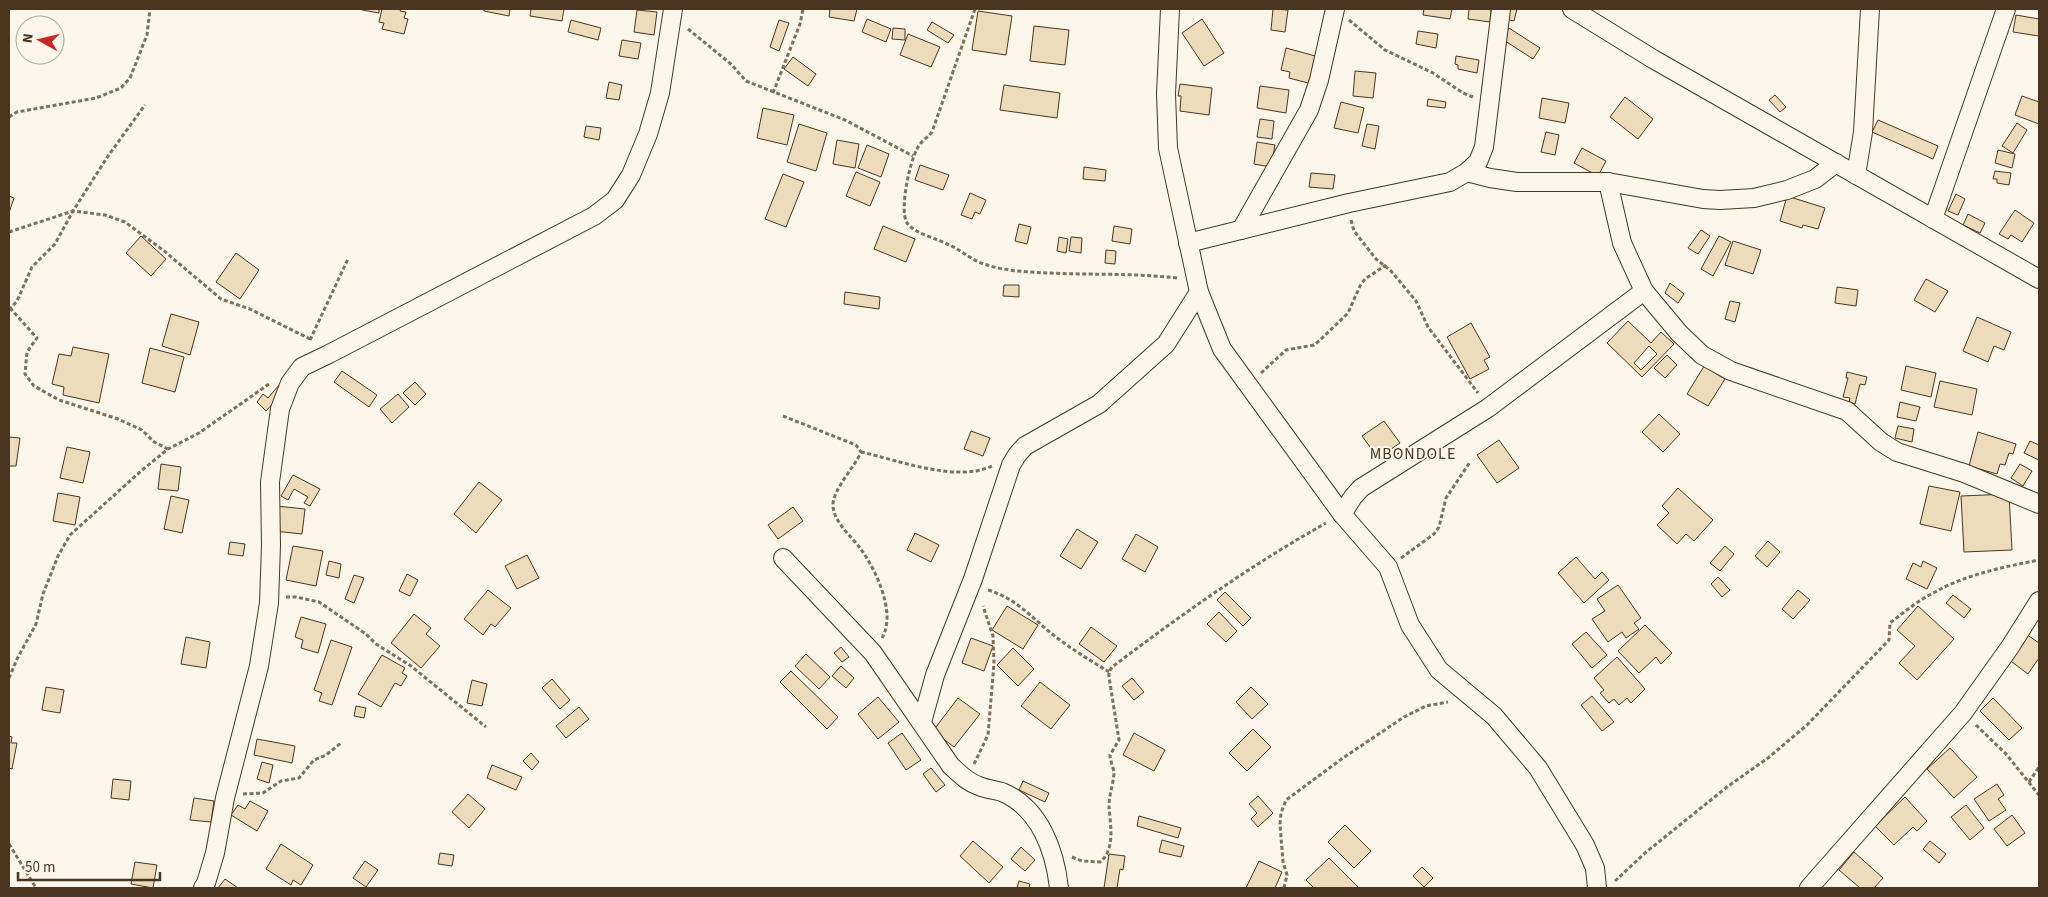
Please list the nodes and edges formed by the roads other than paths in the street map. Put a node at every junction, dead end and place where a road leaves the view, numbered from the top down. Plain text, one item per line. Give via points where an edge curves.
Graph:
1 (1170, 9) edge
2 (1502, 9) edge
3 (1572, 9) edge
4 (1870, 9) edge
5 (2006, 9) edge
6 (672, 12) edge
7 (1339, 12) edge
8 (1836, 163) junction
9 (1468, 172) junction
10 (1856, 175) junction
11 (1608, 182) junction
12 (1933, 219) junction
13 (1241, 230) junction
14 (1188, 243) junction
15 (2039, 279) edge
16 (1198, 286) junction
17 (1644, 291) junction
18 (2039, 504) edge
19 (1342, 514) junction
20 (783, 558) dead end
21 (2039, 601) edge
22 (922, 722) junction
23 (1602, 887) edge
24 (202, 888) edge
25 (1059, 888) edge
26 (1809, 888) edge

1 - 14 street via 1166,94 1168,148
2 - 9 street via 1484,147 1478,162
3 - 8 street
4 - 10 street via 1863,132
5 - 12 street
6 - 24 street via 660,93 648,134 631,175 615,200 594,216 300,369 290,383 280,409 270,482 269,603 259,666 225,798 215,853
7 - 13 street via 1309,110
8 - 10 street
8 - 11 street via 1815,179 1754,198 1702,199
9 - 11 street via 1517,182
9 - 13 street via 1450,182
10 - 12 street
11 - 17 street via 1622,243
12 - 15 street
13 - 14 street
14 - 16 street
16 - 19 street via 1222,349
16 - 22 street via 1166,344 1099,404 1025,446 1017,455 1011,465 975,582 935,675
17 - 18 street via 1679,333 1702,354 1731,371 1847,411 1897,452 1964,473
17 - 19 street via 1488,408 1361,488
19 - 23 street via 1388,567 1415,632 1439,670 1494,716 1538,768 1585,845
20 - 22 street via 873,653
21 - 26 street via 1963,713
22 - 25 street via 951,766 965,780 1002,793 1032,816 1053,851

